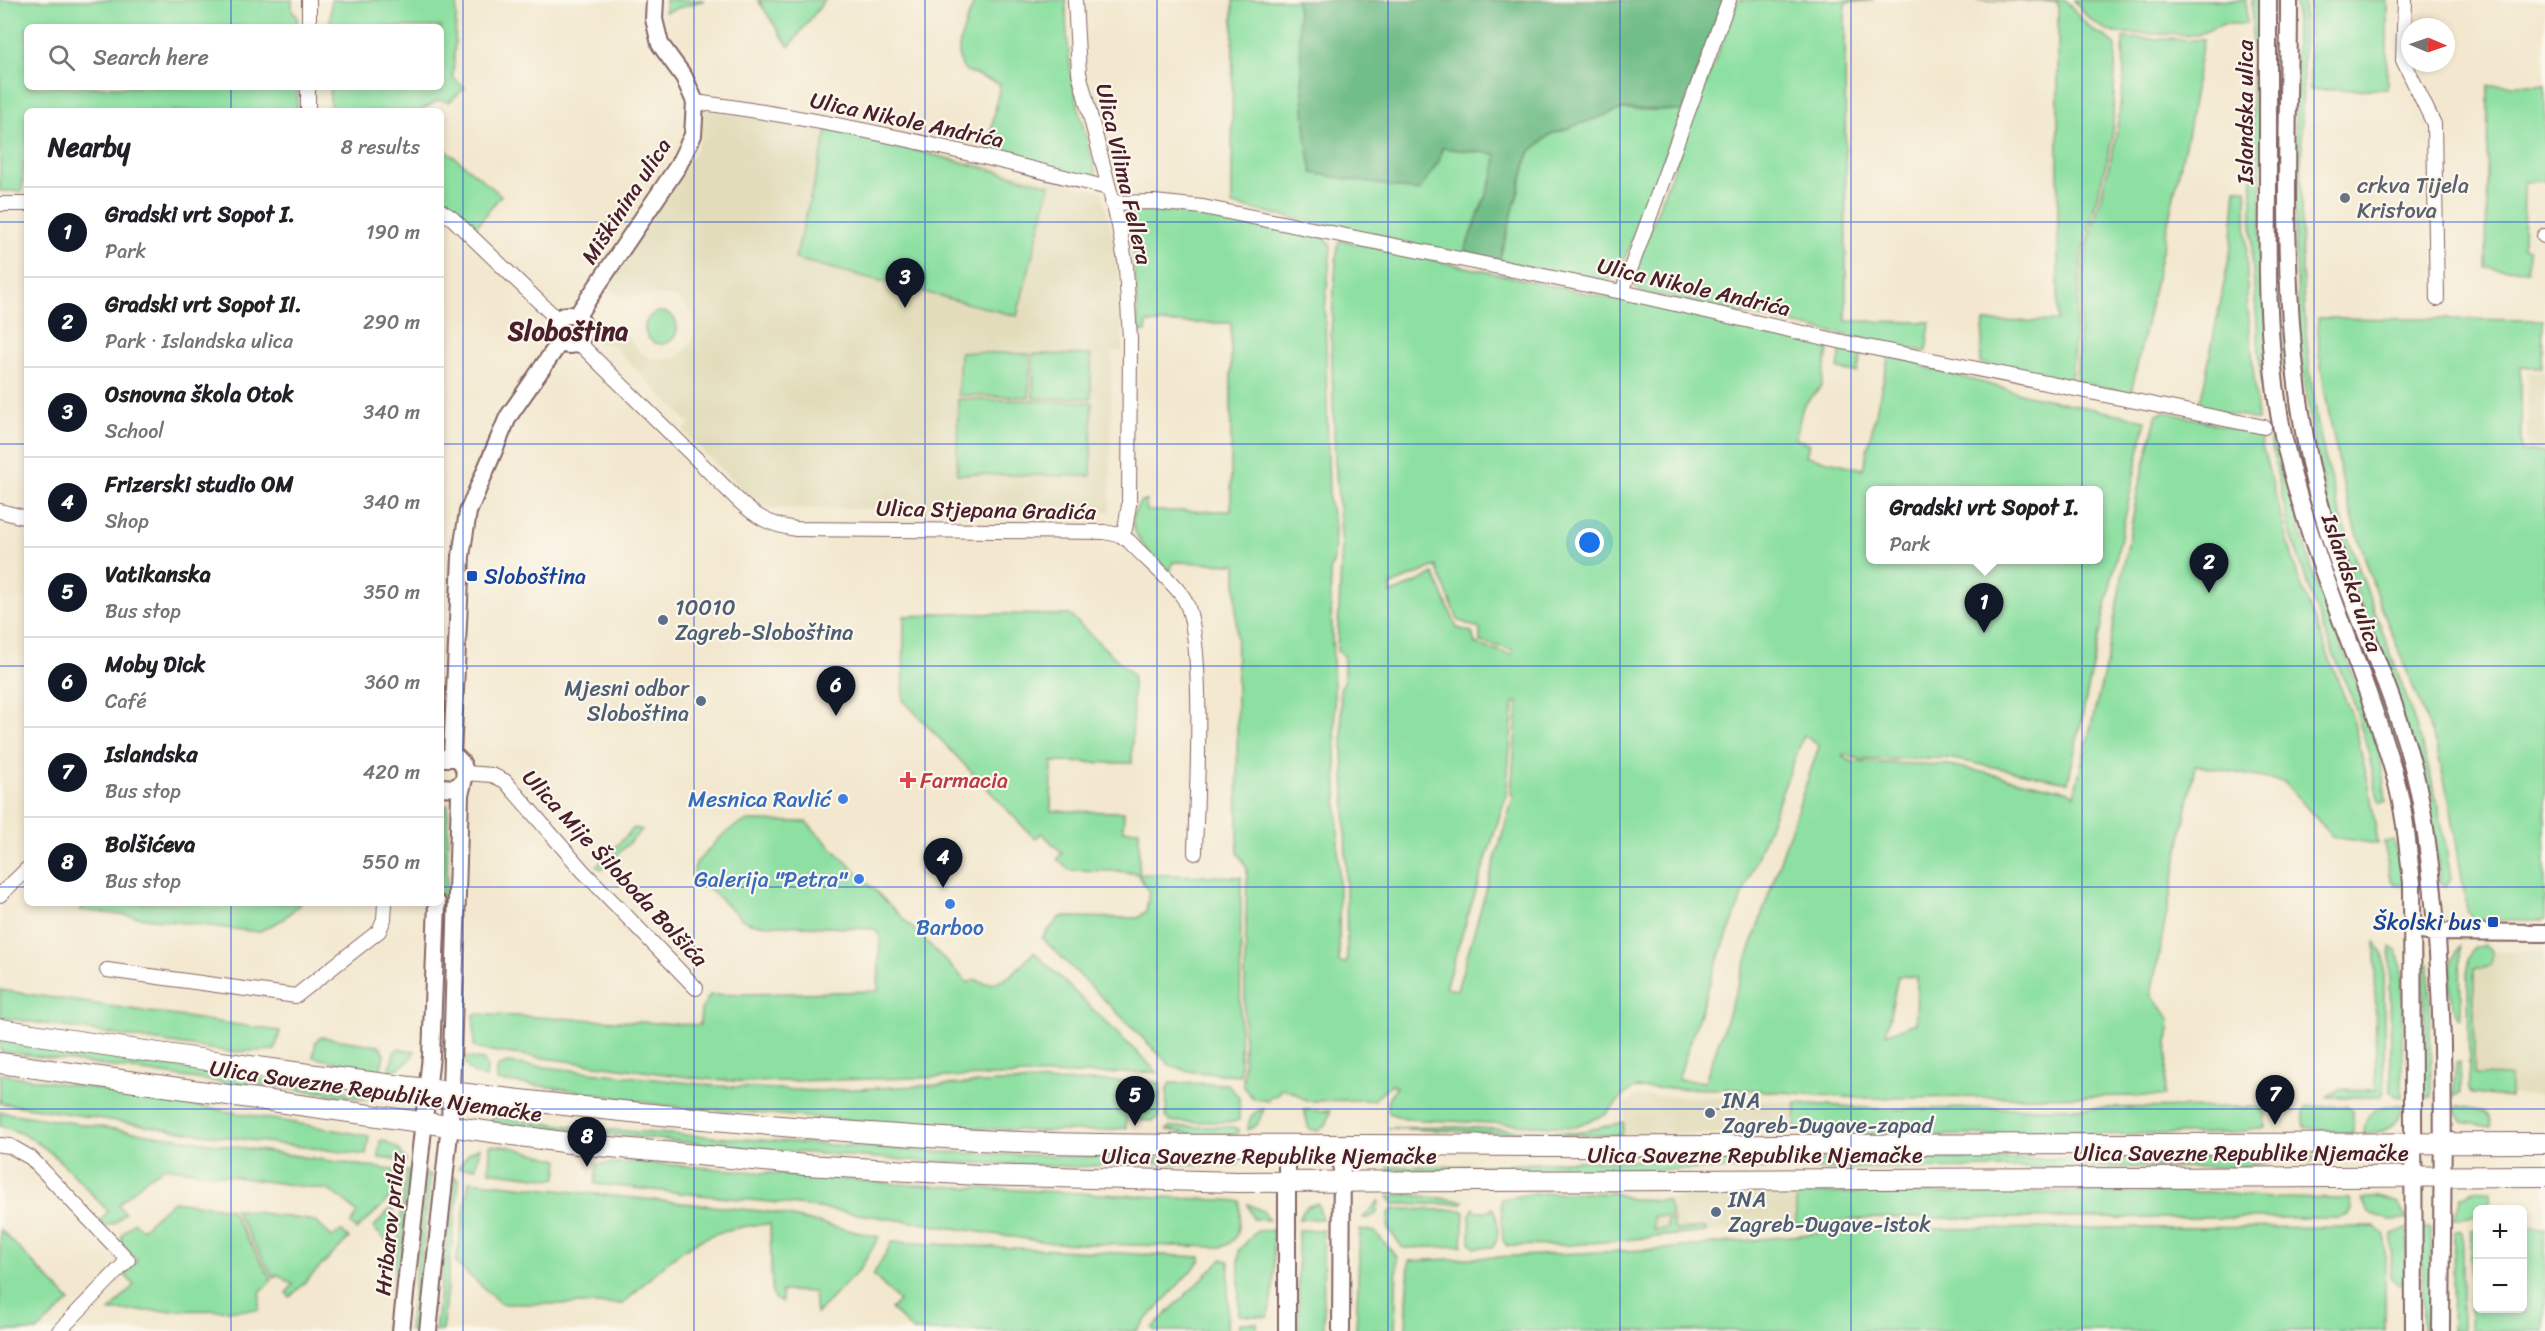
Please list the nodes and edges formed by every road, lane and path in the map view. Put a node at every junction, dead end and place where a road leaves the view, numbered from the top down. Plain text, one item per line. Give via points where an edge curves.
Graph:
1 (309, 0) edge
2 (655, 0) edge
3 (1075, 0) edge
4 (1729, 0) edge
5 (2268, 0) edge
6 (2289, 0) edge
7 (2405, 0) edge
8 (309, 24) edge
9 (308, 90) edge
10 (695, 102) junction
11 (308, 108) edge
12 (1108, 188) junction
13 (1112, 203) junction
14 (0, 204) edge
15 (24, 204) edge
16 (444, 213) edge
17 (1622, 292) junction
18 (2437, 299) dead end
19 (576, 317) junction
20 (558, 320) junction
21 (560, 342) junction
22 (578, 342) junction
23 (2264, 427) dead end
24 (0, 511) edge
25 (24, 517) edge
26 (1120, 535) junction
27 (446, 757) edge
28 (464, 777) junction
29 (444, 787) edge
30 (1196, 853) dead end
31 (24, 872) edge
32 (0, 895) edge
33 (385, 906) edge
34 (437, 906) edge
35 (2436, 932) junction
36 (2415, 933) junction
37 (2545, 933) edge
38 (107, 970) dead end
39 (696, 988) dead end
40 (0, 1029) edge
41 (0, 1063) edge
42 (428, 1090) junction
43 (452, 1093) junction
44 (424, 1121) junction
45 (450, 1124) junction
46 (2545, 1143) edge
47 (2412, 1144) junction
48 (2441, 1144) junction
49 (0, 1145) edge
50 (1287, 1145) junction
51 (1342, 1145) junction
52 (2413, 1176) junction
53 (2442, 1176) junction
54 (2545, 1176) edge
55 (1342, 1181) junction
56 (1286, 1182) junction
57 (59, 1331) edge
58 (401, 1331) edge
59 (428, 1331) edge
60 (1287, 1331) edge
61 (1341, 1331) edge
62 (2414, 1331) edge
63 (2441, 1331) edge

1 - 8 street
2 - 10 street via 654,19 660,44 684,76
3 - 12 street, Ulica Vilima Fellera via 1079,73
4 - 17 street
5 - 36 street, Islandska ulica via 2267,287 2283,434 2314,550 2377,719 2396,782 2408,842
6 - 35 street, Islandska ulica via 2287,290 2292,360 2317,495 2413,768 2428,852
7 - 18 street via 2403,60 2434,124
9 - 11 street
10 - 12 street, Ulica Nikole Andrića via 855,129
10 - 19 street, Miškinina ulica via 688,147
12 - 13 street, Ulica Vilima Fellera
13 - 17 street, Ulica Nikole Andrića via 1203,207
13 - 26 street, Ulica Vilima Fellera via 1130,307 1128,505 1125,529
14 - 15 street
16 - 20 street
17 - 23 street, Ulica Nikole Andrića via 1843,342
19 - 20 street via 566,315
19 - 22 street via 584,329
20 - 21 street via 554,329
21 - 22 street
21 - 27 street via 508,417 468,512 460,556
22 - 26 street, Ulica Stjepana Gradića via 739,501 760,519 775,525 796,529
24 - 25 street
26 - 30 street, Ulica Stjepana Gradića via 1184,597 1192,614 1197,695
27 - 28 street via 464,764
28 - 29 street via 456,788
28 - 39 street, Ulica Mije Šiloboda Bolšića via 492,775 506,781 583,871
28 - 43 street via 460,795
31 - 32 street
33 - 38 street via 379,931 296,996
34 - 42 street
35 - 36 street
35 - 37 street
35 - 48 street, Islandska ulica
36 - 47 street, Islandska ulica
40 - 42 main road, Ulica Savezne Republike Njemačke
41 - 44 main road, Ulica Savezne Republike Njemačke
42 - 43 main road, Ulica Savezne Republike Njemačke
42 - 44 street
43 - 45 street
43 - 50 main road, Ulica Savezne Republike Njemačke via 978,1140 1150,1146
44 - 45 main road, Ulica Savezne Republike Njemačke
44 - 58 street, Hribarov prilaz
45 - 56 main road, Ulica Savezne Republike Njemačke via 577,1144 807,1165 1065,1179
45 - 59 street
46 - 48 main road, Ulica Savezne Republike Njemačke
47 - 48 main road, Ulica Savezne Republike Njemačke
47 - 51 main road, Ulica Savezne Republike Njemačke via 1658,1148
47 - 52 street, Islandska ulica
48 - 53 street, Islandska ulica
49 - 57 street via 32,1158 128,1260
50 - 51 main road, Ulica Savezne Republike Njemačke
50 - 56 street
51 - 55 street
52 - 53 main road, Ulica Savezne Republike Njemačke
52 - 55 main road, Ulica Savezne Republike Njemačke
52 - 62 street, Islandska ulica
53 - 54 main road, Ulica Savezne Republike Njemačke
53 - 63 street, Islandska ulica
55 - 56 main road, Ulica Savezne Republike Njemačke
55 - 61 street
56 - 60 street

